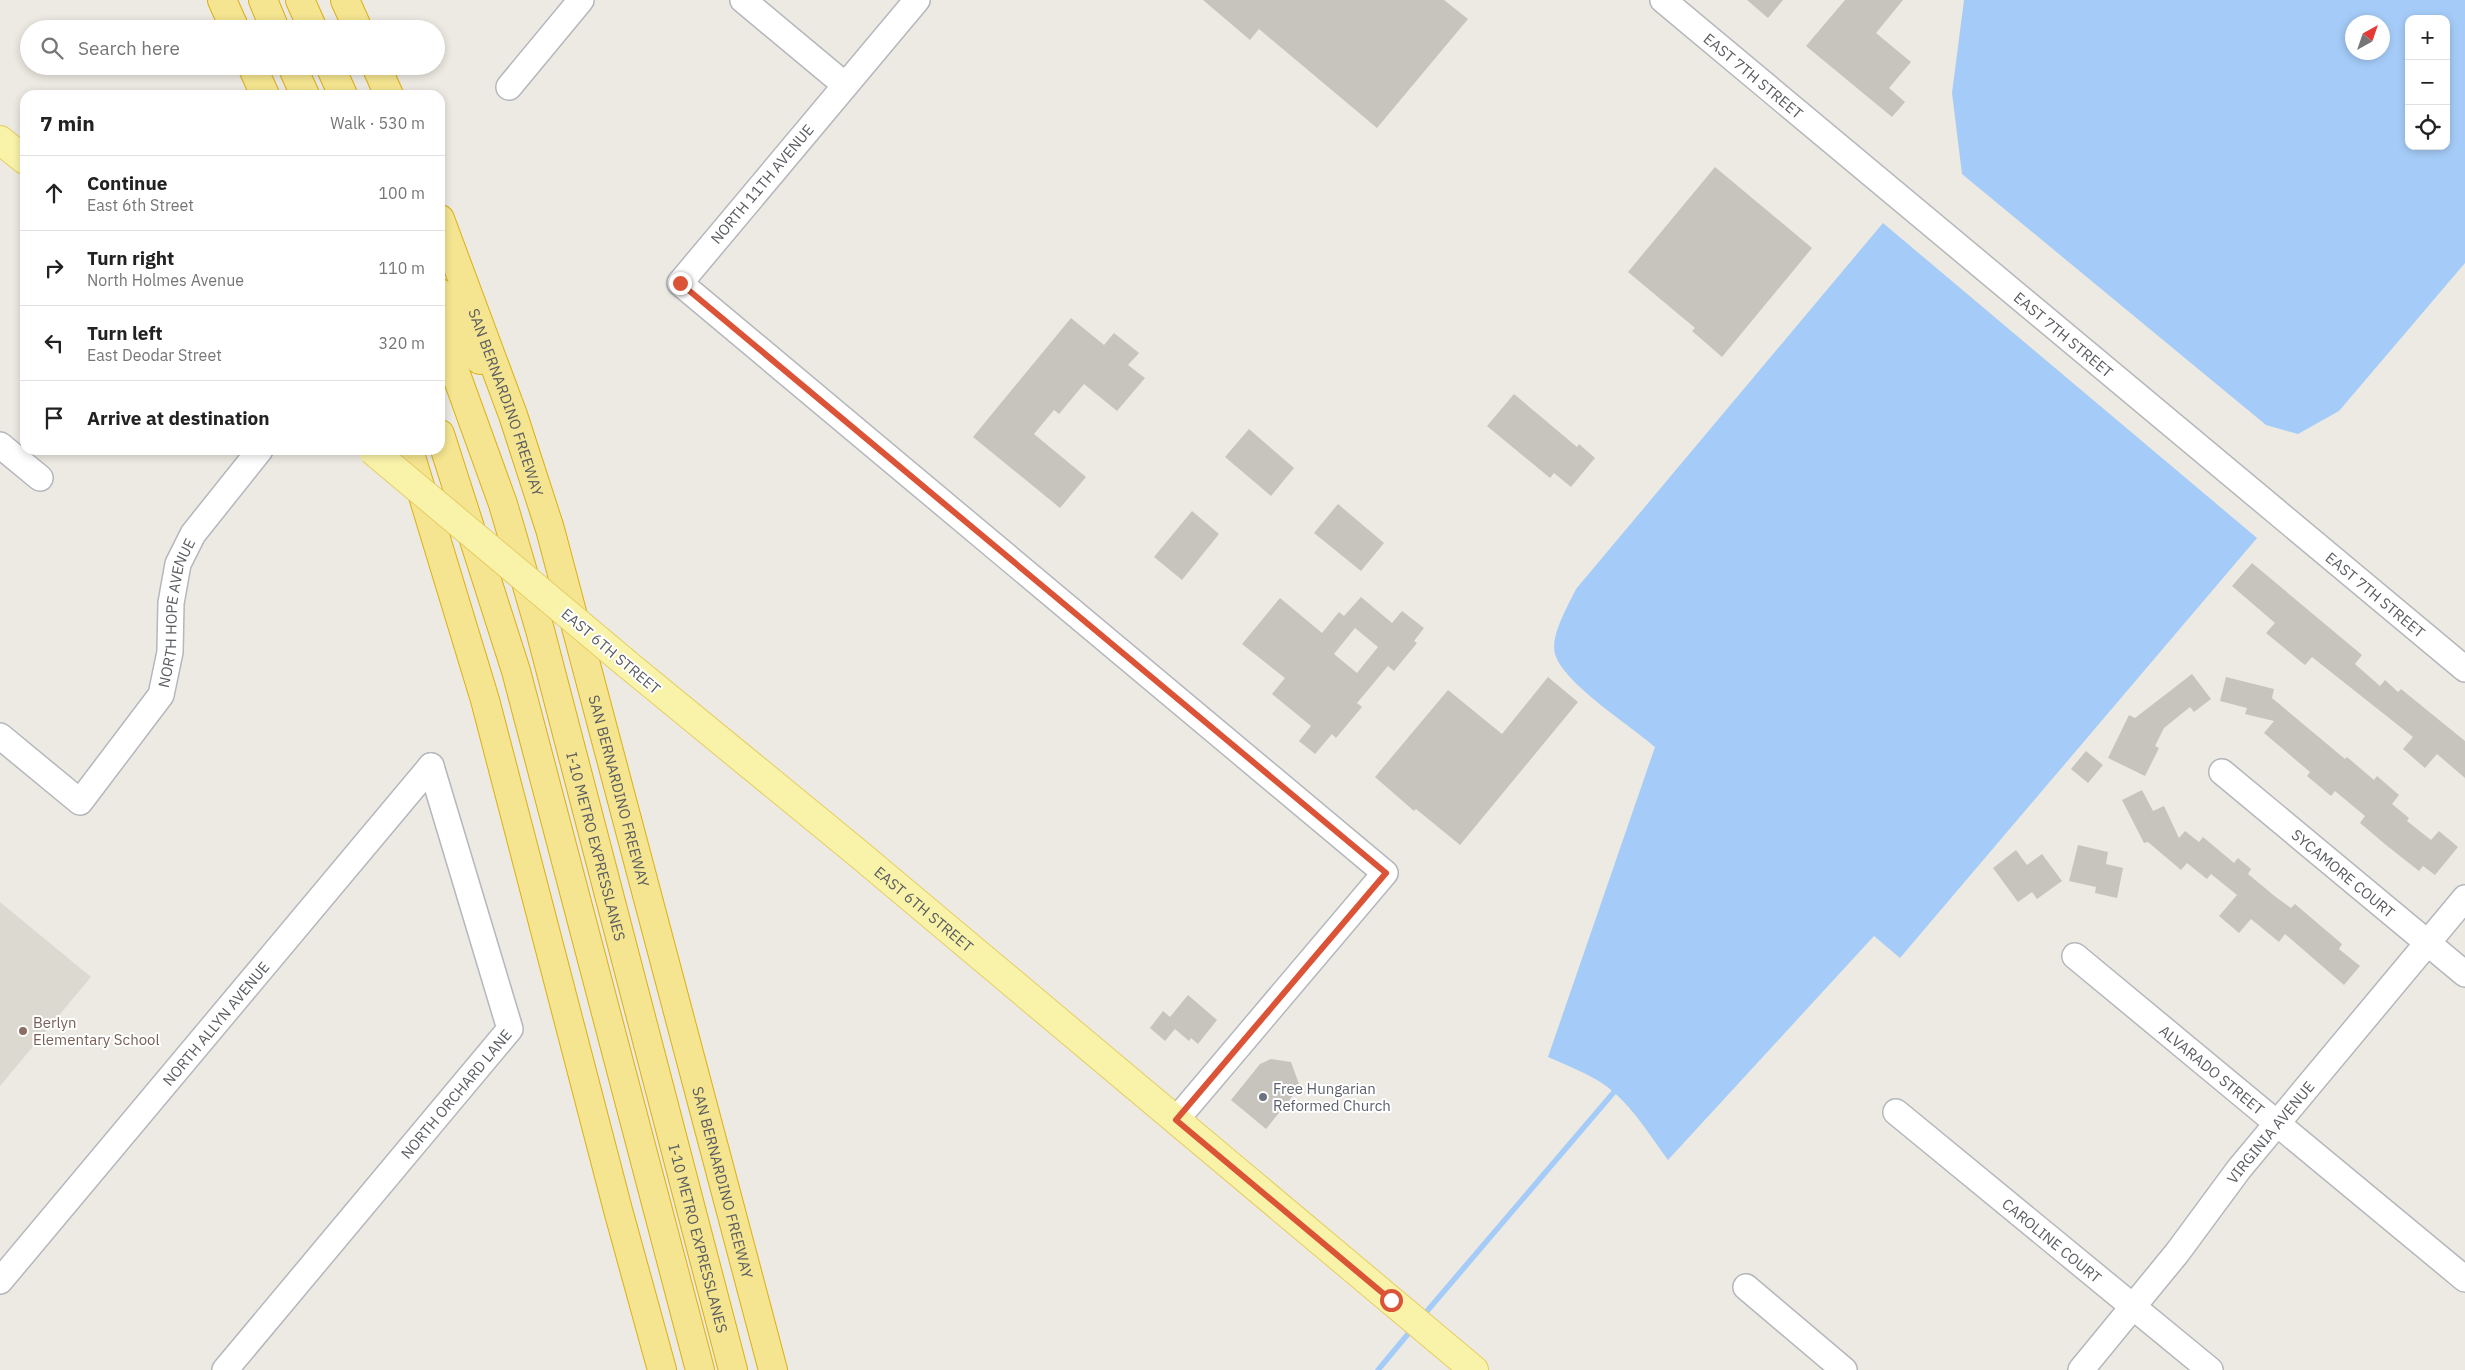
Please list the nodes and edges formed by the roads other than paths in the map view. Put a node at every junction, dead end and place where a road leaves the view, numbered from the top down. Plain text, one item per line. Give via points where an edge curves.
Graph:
1 (222, 0) edge
2 (263, 0) edge
3 (300, 0) edge
4 (345, 0) edge
5 (581, 0) edge
6 (743, 0) edge
7 (916, 0) edge
8 (1663, 0) edge
9 (231, 20) edge
10 (271, 20) edge
11 (309, 20) edge
12 (354, 20) edge
13 (256, 75) edge
14 (296, 75) edge
15 (334, 75) edge
16 (380, 75) edge
17 (845, 85) junction
18 (509, 86) dead end
19 (263, 90) edge
20 (303, 90) edge
21 (341, 90) edge
22 (386, 90) edge
23 (0, 140) edge
24 (20, 156) edge
25 (445, 232) edge
26 (445, 301) edge
27 (445, 344) edge
28 (513, 415) junction
29 (0, 445) edge
30 (445, 450) edge
31 (256, 455) edge
32 (378, 455) edge
33 (411, 455) edge
34 (40, 478) dead end
35 (2465, 669) edge
36 (0, 736) edge
37 (431, 766) joint
38 (2222, 772) dead end
39 (2465, 898) edge
40 (2428, 943) junction
41 (2075, 956) dead end
42 (2465, 974) edge
43 (1896, 1112) dead end
44 (1176, 1120) junction
45 (2277, 1123) junction
46 (618, 1210) junction
47 (2465, 1279) edge
48 (0, 1281) edge
49 (1746, 1288) dead end
50 (2132, 1307) junction
51 (225, 1370) edge
52 (662, 1370) edge
53 (681, 1370) edge
54 (700, 1370) edge
55 (733, 1370) edge
56 (773, 1370) edge
57 (1474, 1370) edge
58 (1844, 1370) edge
59 (2080, 1370) edge
60 (2210, 1370) edge

1 - 9 highway
2 - 10 highway
3 - 11 highway
4 - 12 highway
5 - 18 street
6 - 17 street
7 - 17 street, NORTH 11TH AVENUE
8 - 35 street, EAST 7TH STREET
13 - 19 highway
14 - 20 highway
15 - 21 highway
16 - 22 highway
17 - 44 street, NORTH 11TH AVENUE via 680,283 1386,873
23 - 24 main road
25 - 28 highway, SAN BERNARDINO FREEWAY
26 - 28 highway
27 - 55 highway, I-10 METRO EXPRESSLANES via 503,504 540,630
28 - 56 highway, SAN BERNARDINO FREEWAY via 550,529
29 - 34 street
30 - 54 highway via 516,671
31 - 36 street, NORTH HOPE AVENUE via 193,534 178,564 170,652 161,696 80,802
32 - 44 main road, EAST 6TH STREET, bridge
33 - 46 highway via 485,700
37 - 48 street, NORTH ALLYN AVENUE
37 - 51 street, NORTH ORCHARD LANE via 510,1029
38 - 40 street, SYCAMORE COURT
39 - 40 street, VIRGINIA AVENUE
40 - 42 street, SYCAMORE COURT
40 - 45 street, VIRGINIA AVENUE
41 - 45 street, ALVARADO STREET
43 - 50 street, CAROLINE COURT
44 - 57 main road, EAST 6TH STREET
45 - 47 street, ALVARADO STREET
45 - 50 street, VIRGINIA AVENUE
46 - 52 highway
46 - 53 highway
49 - 58 street
50 - 59 street, VIRGINIA AVENUE
50 - 60 street, CAROLINE COURT

